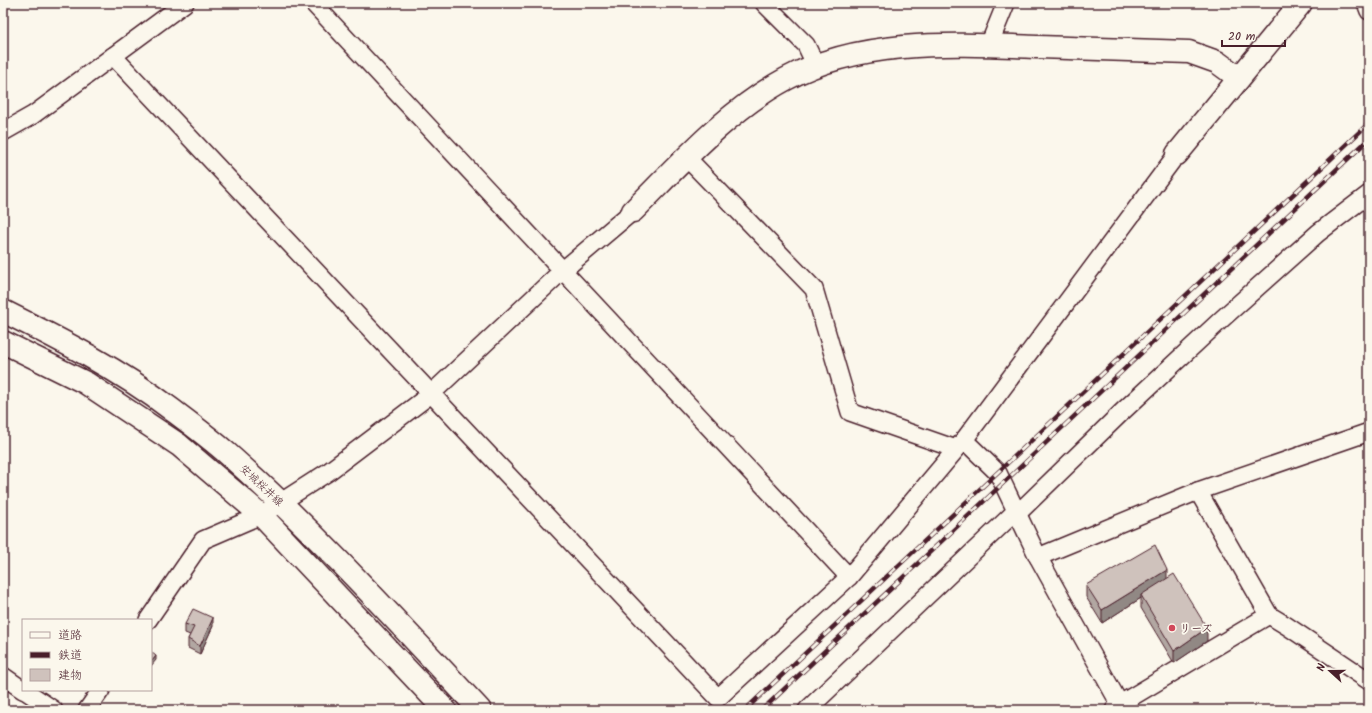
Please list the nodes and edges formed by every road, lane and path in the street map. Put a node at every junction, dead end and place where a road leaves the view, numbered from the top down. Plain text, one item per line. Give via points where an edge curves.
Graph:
1 (185, 3) edge
2 (313, 3) edge
3 (764, 3) edge
4 (1006, 3) edge
5 (1301, 3) edge
6 (1366, 3) edge
7 (1369, 11) edge
8 (989, 45) junction
9 (113, 56) junction
10 (816, 66) junction
11 (1238, 78) junction
12 (3, 132) edge
13 (1177, 154) joint
14 (686, 157) junction
15 (1369, 194) edge
16 (633, 211) joint
17 (562, 271) junction
18 (3, 311) edge
19 (3, 342) edge
20 (431, 394) junction
21 (1369, 432) edge
22 (960, 444) junction
23 (1198, 491) junction
24 (280, 502) junction
25 (1017, 513) junction
26 (262, 514) junction
27 (1038, 557) junction
28 (848, 578) junction
29 (1269, 615) junction
30 (149, 619) edge
31 (3, 676) edge
32 (1367, 676) edge
33 (22, 689) edge
34 (25, 691) edge
35 (100, 691) edge
36 (1119, 708) edge
37 (54, 710) edge
38 (87, 710) edge
39 (445, 710) edge
40 (480, 710) edge
41 (807, 710) edge

1 - 9 street
2 - 17 street
3 - 10 street via 806,45
4 - 8 street
5 - 11 main road
6 - 7 street
8 - 10 main road via 897,47 849,55
8 - 11 main road via 1189,52 1217,62
9 - 12 street via 33,115
9 - 20 street
10 - 14 main road via 786,79 746,104
11 - 13 main road
13 - 22 street
14 - 16 main road
14 - 22 street via 814,289 850,412
15 - 25 street via 1318,233 1223,318
16 - 17 street
17 - 20 street
17 - 28 street
18 - 24 main road, 安城桜井線 via 135,384 228,453
19 - 26 main road, 安城桜井線 via 92,387 179,445
20 - 24 street via 328,472
20 - 28 street via 718,698
21 - 23 street
22 - 25 street via 998,473
22 - 28 street
23 - 27 street
23 - 29 street
24 - 26 street
24 - 40 main road, 安城桜井線
25 - 27 street
25 - 41 street
26 - 30 street via 203,540
26 - 39 main road, 安城桜井線
27 - 36 street
29 - 32 street
29 - 36 street
31 - 33 street
34 - 37 street
35 - 38 street

